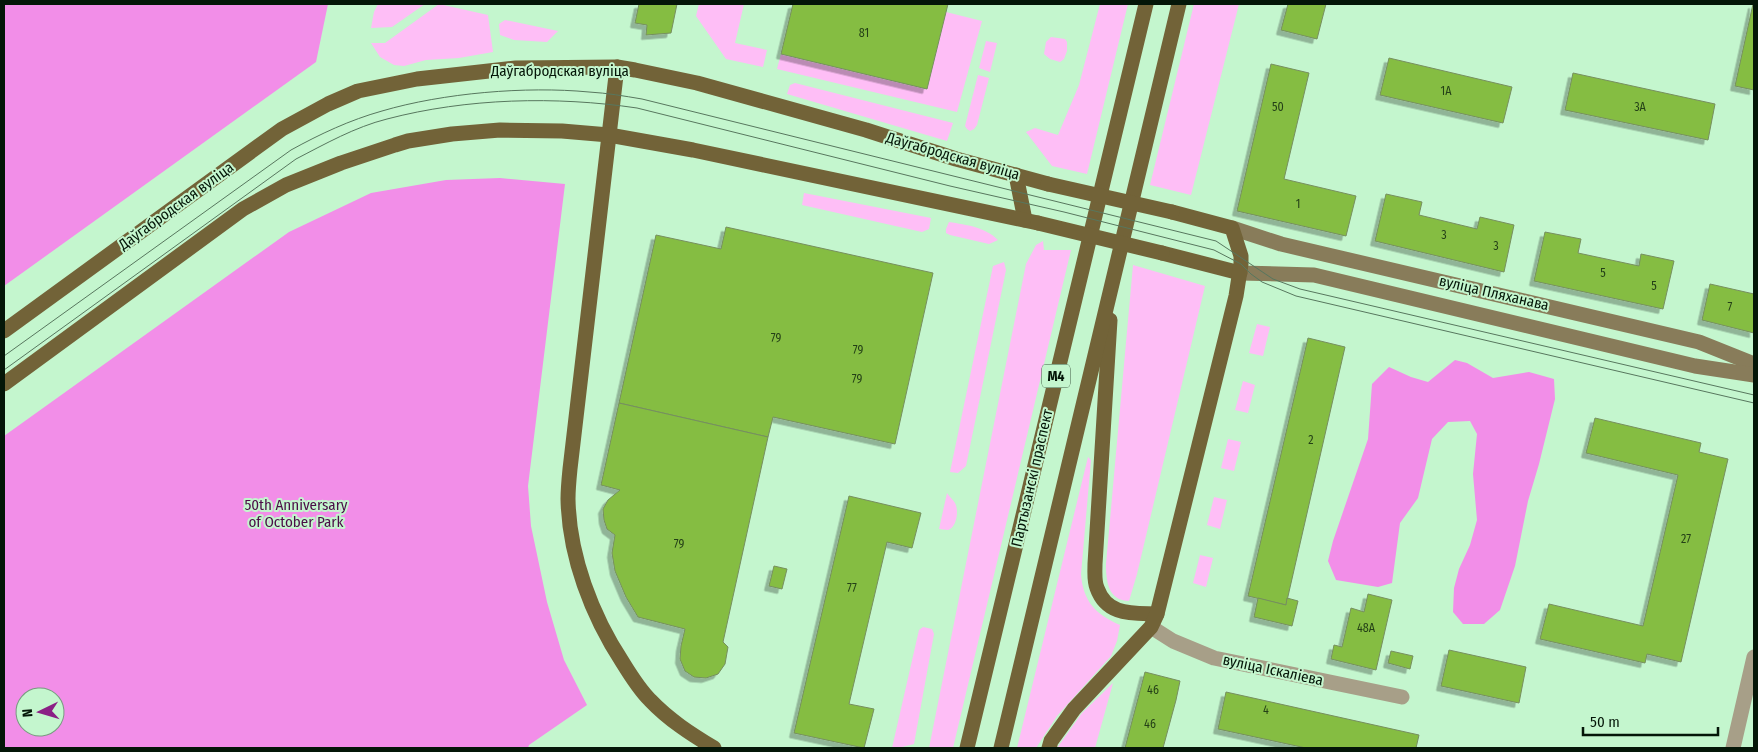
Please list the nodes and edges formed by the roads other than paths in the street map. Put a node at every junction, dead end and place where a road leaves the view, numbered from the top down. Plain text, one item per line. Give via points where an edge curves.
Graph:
1 (1146, 4) edge
2 (1178, 4) edge
3 (617, 67) junction
4 (609, 135) junction
5 (1016, 175) junction
6 (1032, 221) junction
7 (1232, 228) junction
8 (1240, 273) junction
9 (1113, 277) junction
10 (4, 331) edge
11 (1754, 364) edge
12 (1754, 375) edge
13 (4, 384) edge
14 (1154, 620) junction
15 (1754, 657) edge
16 (1402, 697) dead end
17 (714, 748) edge
18 (967, 748) edge
19 (1001, 748) edge
20 (1049, 748) edge
21 (1733, 748) edge

1 - 18 main road, Партызанскі праспект / М4
2 - 9 main road, М4
3 - 4 main road
3 - 5 main road, Даўгабродская вуліца via 706,86
3 - 10 main road, Даўгабродская вуліца via 516,68 416,79 358,90 282,129
4 - 6 main road
4 - 13 main road via 500,130 452,134 408,141 341,162 286,185 243,209
4 - 17 main road via 570,469 568,500 571,527 590,600 615,651 649,700 675,723
5 - 6 main road
5 - 7 main road, Даўгабродская вуліца, bridge
6 - 8 main road, bridge
7 - 8 main road via 1241,256
7 - 11 main road, вуліца Пляханава via 1281,244 1699,342
8 - 12 main road, вуліца Пляханава via 1314,275 1695,366
8 - 14 main road
9 - 14 main road via 1096,587 1105,604 1118,611
9 - 19 main road, М4
14 - 16 street, вуліца Іскаліева via 1172,641 1214,658
14 - 20 main road via 1074,709
15 - 21 street

